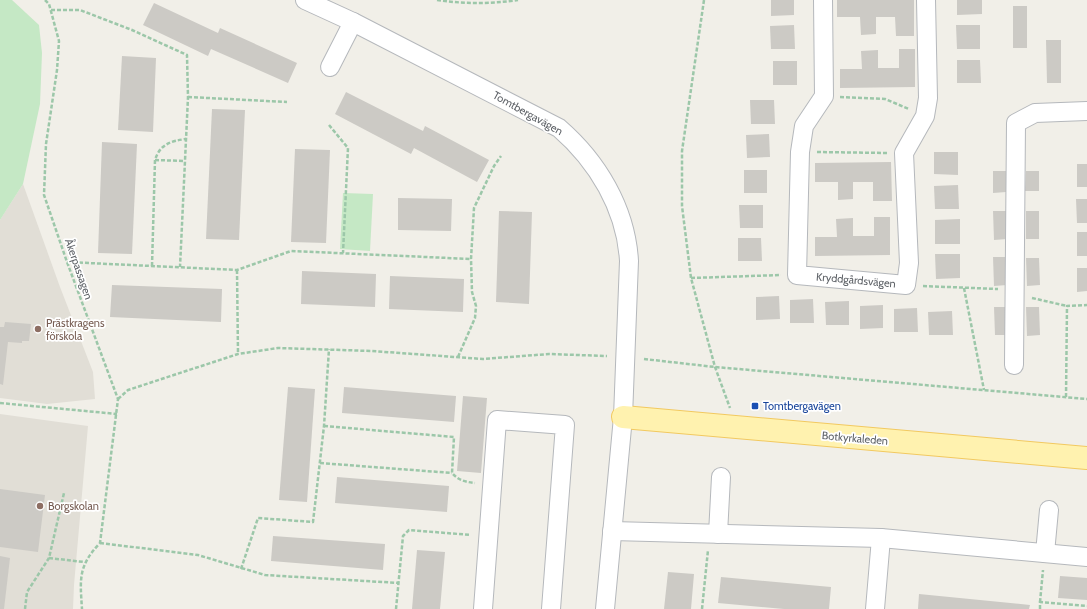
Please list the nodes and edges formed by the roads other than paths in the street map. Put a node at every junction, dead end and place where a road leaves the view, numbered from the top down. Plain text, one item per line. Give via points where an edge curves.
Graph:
1 (305, 0) edge
2 (823, 0) edge
3 (926, 0) edge
4 (353, 22) junction
5 (330, 67) dead end
6 (1087, 111) edge
7 (1014, 365) dead end
8 (624, 417) junction
9 (1087, 458) edge
10 (722, 477) dead end
11 (1049, 510) dead end
12 (612, 531) junction
13 (881, 538) junction
14 (713, 539) junction
15 (1046, 553) junction
16 (1087, 557) edge
17 (483, 609) edge
18 (551, 609) edge
19 (605, 609) edge
20 (875, 609) edge

1 - 4 street, Tomtbergavägen
2 - 3 street, Kryddgårdsvägen via 824,96 804,126 800,152 797,275 906,285 909,263 904,153 933,117 928,98
4 - 5 street
4 - 8 street, Tomtbergavägen via 558,128 587,155 608,188 629,248
6 - 7 street via 1035,113 1016,123
8 - 9 main road, Botkyrkaleden
8 - 12 street, Tomtbergavägen
10 - 14 street
11 - 15 street
12 - 14 street
12 - 19 street, Tomtbergavägen
13 - 14 street
13 - 15 street
13 - 20 street
15 - 16 street
17 - 18 street via 497,420 565,426

